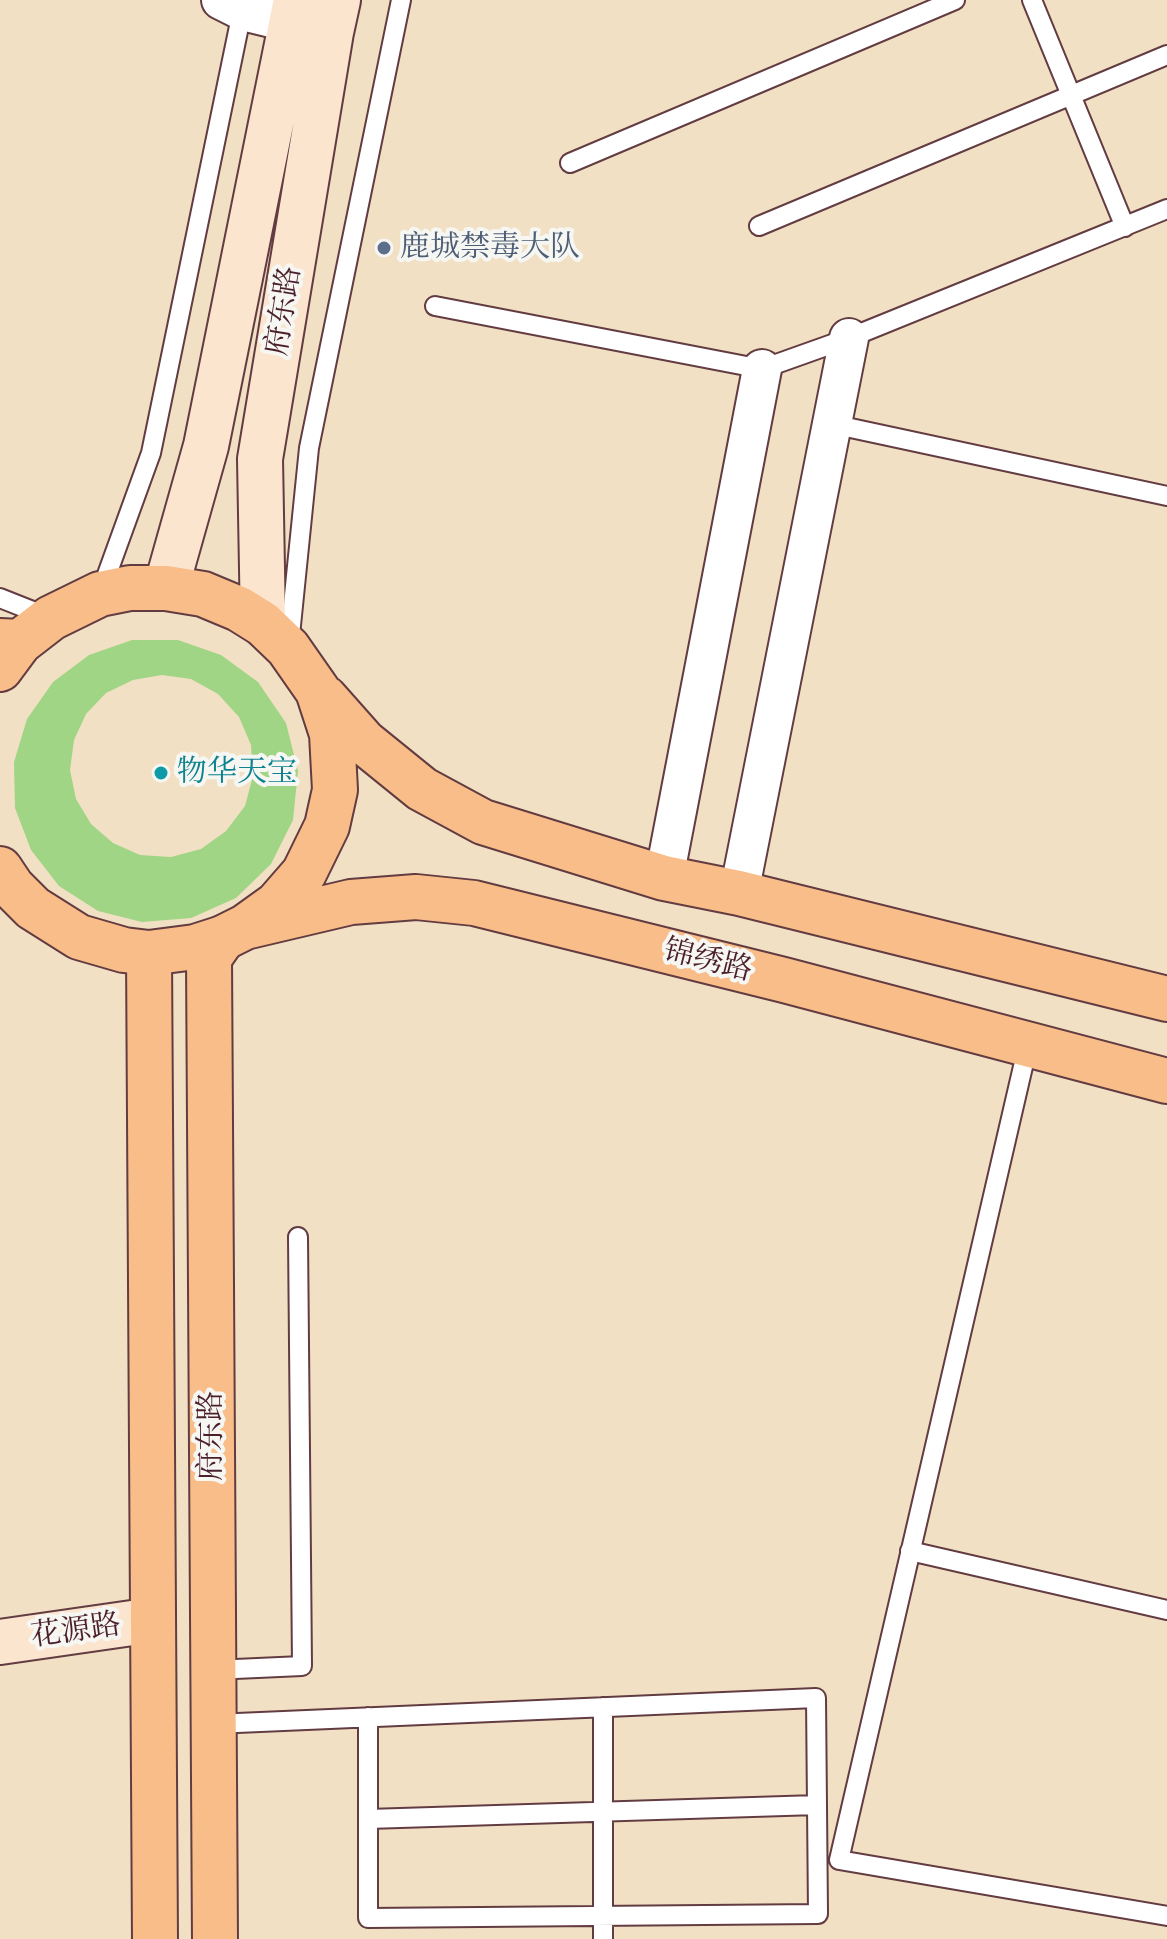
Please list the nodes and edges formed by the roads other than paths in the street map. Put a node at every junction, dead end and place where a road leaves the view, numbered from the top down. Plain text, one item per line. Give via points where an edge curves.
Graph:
1 (401, 0) edge
2 (955, 0) edge
3 (1032, 0) edge
4 (236, 4) edge
5 (314, 14) edge
6 (1167, 55) edge
7 (1070, 96) junction
8 (570, 163) dead end
9 (1167, 209) edge
10 (759, 226) dead end
11 (1125, 227) junction
12 (435, 306) dead end
13 (849, 338) junction
14 (762, 369) junction
15 (832, 424) junction
16 (1167, 496) edge
17 (166, 588) junction
18 (100, 594) junction
19 (0, 598) edge
20 (276, 636) junction
21 (18, 642) edge
22 (318, 691) junction
23 (0, 869) edge
24 (664, 878) junction
25 (739, 893) junction
26 (234, 932) junction
27 (149, 953) junction
28 (1167, 999) edge
29 (1028, 1045) junction
30 (1167, 1081) edge
31 (298, 1237) dead end
32 (910, 1551) junction
33 (1167, 1610) edge
34 (153, 1620) junction
35 (0, 1642) edge
36 (213, 1670) junction
37 (603, 1707) junction
38 (368, 1717) junction
39 (214, 1724) junction
40 (817, 1805) junction
41 (603, 1811) junction
42 (368, 1819) junction
43 (603, 1916) junction
44 (1167, 1916) edge
45 (155, 1939) edge
46 (215, 1939) edge
47 (603, 1939) edge

1 - 20 lane
2 - 8 lane
3 - 7 lane
4 - 5 street
4 - 18 lane via 151,453
5 - 17 main road, 府东路
5 - 20 main road, 府东路 via 260,459
6 - 7 lane
7 - 10 lane
7 - 11 lane
9 - 11 lane
11 - 13 lane
12 - 14 lane
13 - 14 lane
13 - 15 street
14 - 24 street
15 - 16 lane
15 - 25 street
17 - 18 main road
17 - 20 main road via 203,594 239,609
18 - 21 main road
19 - 21 lane
20 - 22 main road
22 - 24 main road via 364,742 422,789 471,816
22 - 26 main road via 332,734 335,790 327,826 304,873 277,904
23 - 27 main road, 锦绣路 via 33,908 79,937
24 - 25 main road
25 - 28 main road
26 - 27 main road, 锦绣路 via 195,947
26 - 29 main road, 锦绣路 via 351,902 416,897 474,903
26 - 36 main road, 府东路 via 209,958
27 - 34 main road, 府东路
29 - 30 main road, 锦绣路
29 - 32 lane
31 - 36 lane via 302,1666
32 - 33 lane
32 - 44 lane via 839,1860
34 - 35 main road, 花源路
34 - 45 main road, 府东路
36 - 39 main road, 府东路
37 - 38 lane
37 - 40 lane via 816,1698
37 - 41 lane
38 - 39 lane
38 - 42 lane
39 - 46 main road, 府东路
40 - 41 lane
40 - 43 lane via 818,1914
41 - 42 lane
41 - 43 lane
42 - 43 lane via 368,1918
43 - 47 lane

